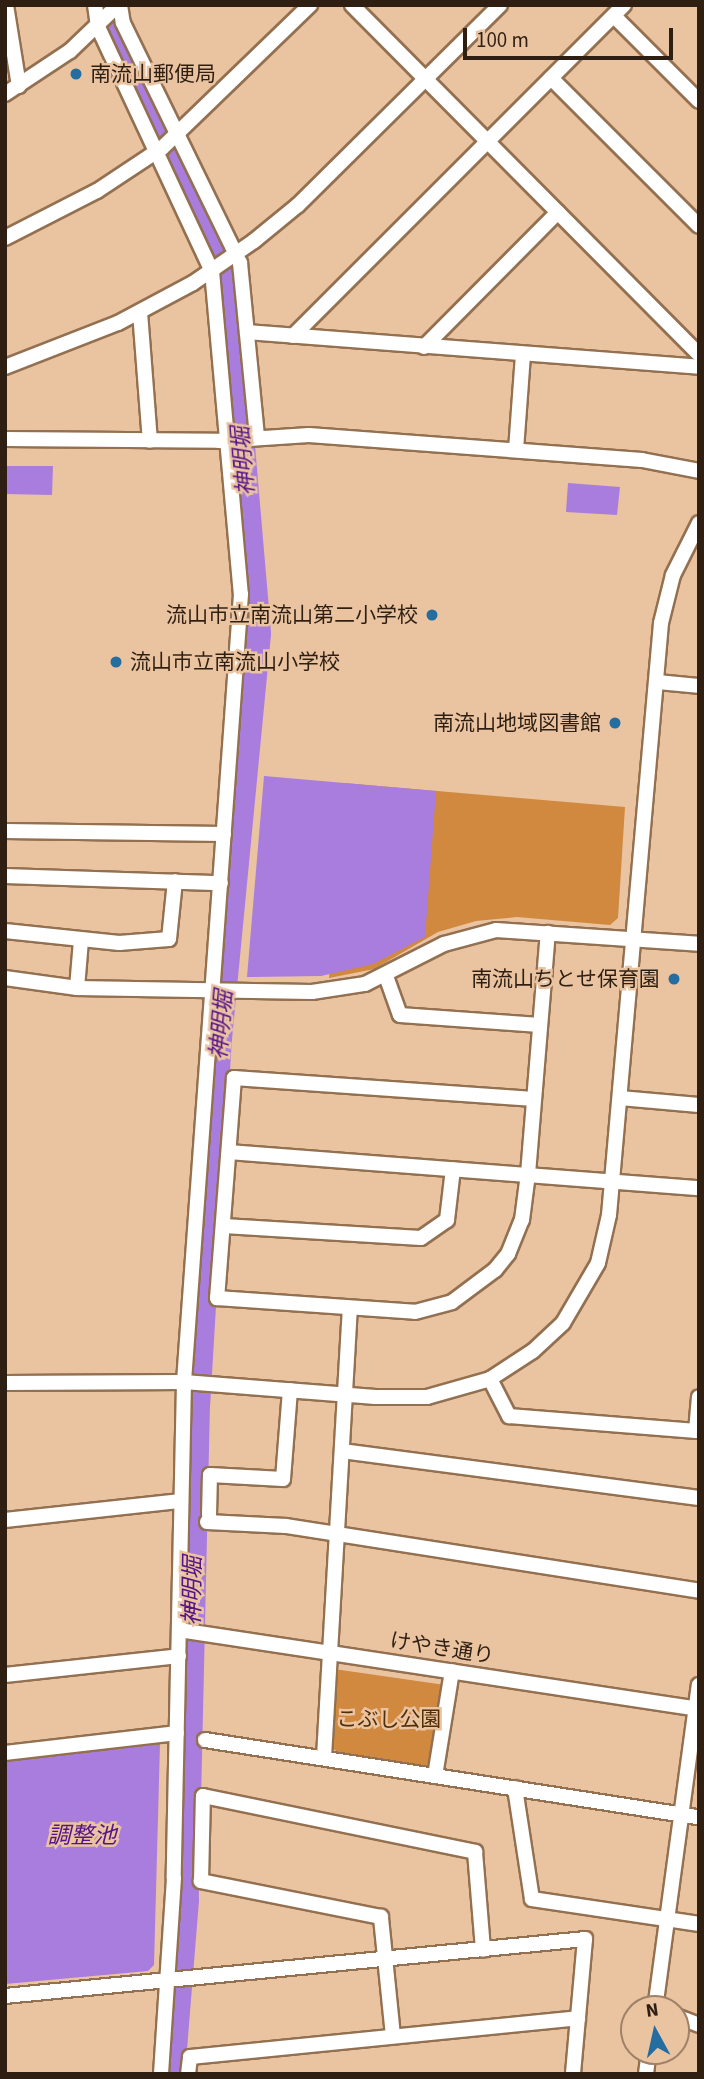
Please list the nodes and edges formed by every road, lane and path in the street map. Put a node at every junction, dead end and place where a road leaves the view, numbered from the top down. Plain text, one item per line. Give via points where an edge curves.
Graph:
1 (6, 5) edge
2 (95, 5) edge
3 (119, 5) edge
4 (310, 5) edge
5 (352, 5) edge
6 (500, 5) edge
7 (619, 11) edge
8 (98, 27) junction
9 (551, 79) junction
10 (426, 80) junction
11 (19, 86) junction
12 (5, 94) edge
13 (699, 101) edge
14 (487, 141) junction
15 (168, 143) junction
16 (558, 212) junction
17 (699, 226) edge
18 (5, 238) edge
19 (235, 254) junction
20 (212, 271) junction
21 (140, 312) junction
22 (247, 332) junction
23 (293, 336) junction
24 (424, 346) junction
25 (523, 354) junction
26 (699, 354) edge
27 (5, 367) edge
28 (699, 367) edge
29 (255, 438) junction
30 (5, 439) edge
31 (233, 440) junction
32 (150, 441) junction
33 (516, 450) junction
34 (699, 471) edge
35 (699, 523) edge
36 (657, 682) junction
37 (699, 685) edge
38 (5, 831) edge
39 (224, 834) junction
40 (5, 876) edge
41 (175, 881) junction
42 (221, 883) junction
43 (5, 931) edge
44 (548, 933) junction
45 (633, 939) junction
46 (81, 940) junction
47 (699, 944) edge
48 (386, 976) junction
49 (5, 978) edge
50 (77, 988) junction
51 (223, 991) junction
52 (540, 1025) junction
53 (620, 1098) junction
54 (534, 1099) junction
55 (699, 1105) edge
56 (229, 1152) junction
57 (453, 1169) junction
58 (528, 1174) junction
59 (612, 1182) junction
60 (699, 1188) edge
61 (224, 1226) junction
62 (350, 1308) junction
63 (491, 1379) junction
64 (5, 1383) edge
65 (194, 1383) junction
66 (290, 1390) junction
67 (344, 1395) junction
68 (699, 1397) edge
69 (342, 1451) junction
70 (699, 1498) edge
71 (181, 1502) junction
72 (5, 1520) edge
73 (337, 1535) junction
74 (699, 1591) edge
75 (182, 1630) junction
76 (329, 1651) junction
77 (179, 1656) junction
78 (452, 1671) junction
79 (5, 1675) edge
80 (699, 1685) edge
81 (697, 1708) edge
82 (177, 1733) junction
83 (205, 1740) dead end
84 (5, 1753) edge
85 (324, 1757) junction
86 (435, 1776) junction
87 (515, 1788) junction
88 (681, 1815) junction
89 (699, 1817) edge
90 (666, 1919) junction
91 (699, 1924) edge
92 (483, 1950) junction
93 (386, 1959) junction
94 (170, 1980) junction
95 (657, 1995) edge
96 (5, 1996) edge
97 (578, 2018) junction
98 (393, 2036) junction
99 (161, 2074) edge
100 (188, 2074) edge
101 (573, 2074) edge

1 - 11 street
2 - 8 street
3 - 8 street
3 - 15 street
4 - 15 street
5 - 10 street
6 - 10 street
7 - 9 street
7 - 13 street
8 - 11 street
8 - 15 street
9 - 14 street
9 - 17 street
10 - 14 street
10 - 19 street via 298,205
11 - 12 street
14 - 16 street
14 - 23 street
15 - 18 street via 97,191
15 - 19 street
15 - 20 street
16 - 24 street
16 - 26 street
19 - 20 street
19 - 22 street
20 - 21 street
20 - 31 street
21 - 27 street via 84,339
21 - 32 street
22 - 23 street
22 - 29 street
23 - 24 street
24 - 25 street
25 - 28 street
25 - 33 street
29 - 31 street
29 - 33 street via 309,435
30 - 32 street
31 - 32 street
31 - 39 street via 241,594
33 - 34 street via 664,463
35 - 36 street via 681,555 666,600
36 - 37 street
36 - 45 street
38 - 39 street
39 - 42 street
40 - 41 street
41 - 42 street
41 - 46 street via 169,939
42 - 51 street
43 - 46 street
44 - 45 street
44 - 48 street via 496,930 461,938
44 - 52 street
45 - 47 street
45 - 53 street
46 - 50 street
48 - 51 street via 327,991
48 - 52 street via 400,1015
49 - 50 street
50 - 51 street
51 - 65 street
52 - 54 street
53 - 55 street
53 - 59 street
54 - 56 street via 234,1078
54 - 58 street
56 - 57 street
56 - 61 street
57 - 58 street
57 - 61 street via 447,1220 421,1238
58 - 59 street
58 - 62 street via 515,1240 480,1285 431,1309 398,1313
59 - 60 street
59 - 63 street via 605,1239 583,1293 563,1323 533,1351
61 - 62 street via 217,1298
62 - 67 street
63 - 67 street via 427,1397
63 - 68 street via 509,1416 696,1431
64 - 65 street
65 - 66 street
65 - 71 street
66 - 67 street
66 - 73 street via 283,1479 210,1475 208,1519
67 - 69 street
69 - 70 street
69 - 73 street
71 - 72 street
71 - 75 street
73 - 74 street
73 - 76 street
75 - 76 street, けやき通り
75 - 77 street
76 - 78 street, けやき通り
76 - 85 street
77 - 79 street
77 - 82 street
78 - 81 street, けやき通り
78 - 86 street
80 - 81 street
81 - 88 street
82 - 84 street
82 - 94 street
83 - 85 street
85 - 86 street
86 - 87 street
87 - 88 street
87 - 90 street via 533,1899
88 - 89 street
88 - 90 street
90 - 91 street
90 - 95 street
92 - 93 street
92 - 93 street via 475,1853 203,1796 201,1881 381,1917
92 - 97 street via 585,1939
93 - 94 street
93 - 98 street
94 - 96 street
94 - 99 street
97 - 98 street
97 - 101 street
98 - 100 street via 190,2057

